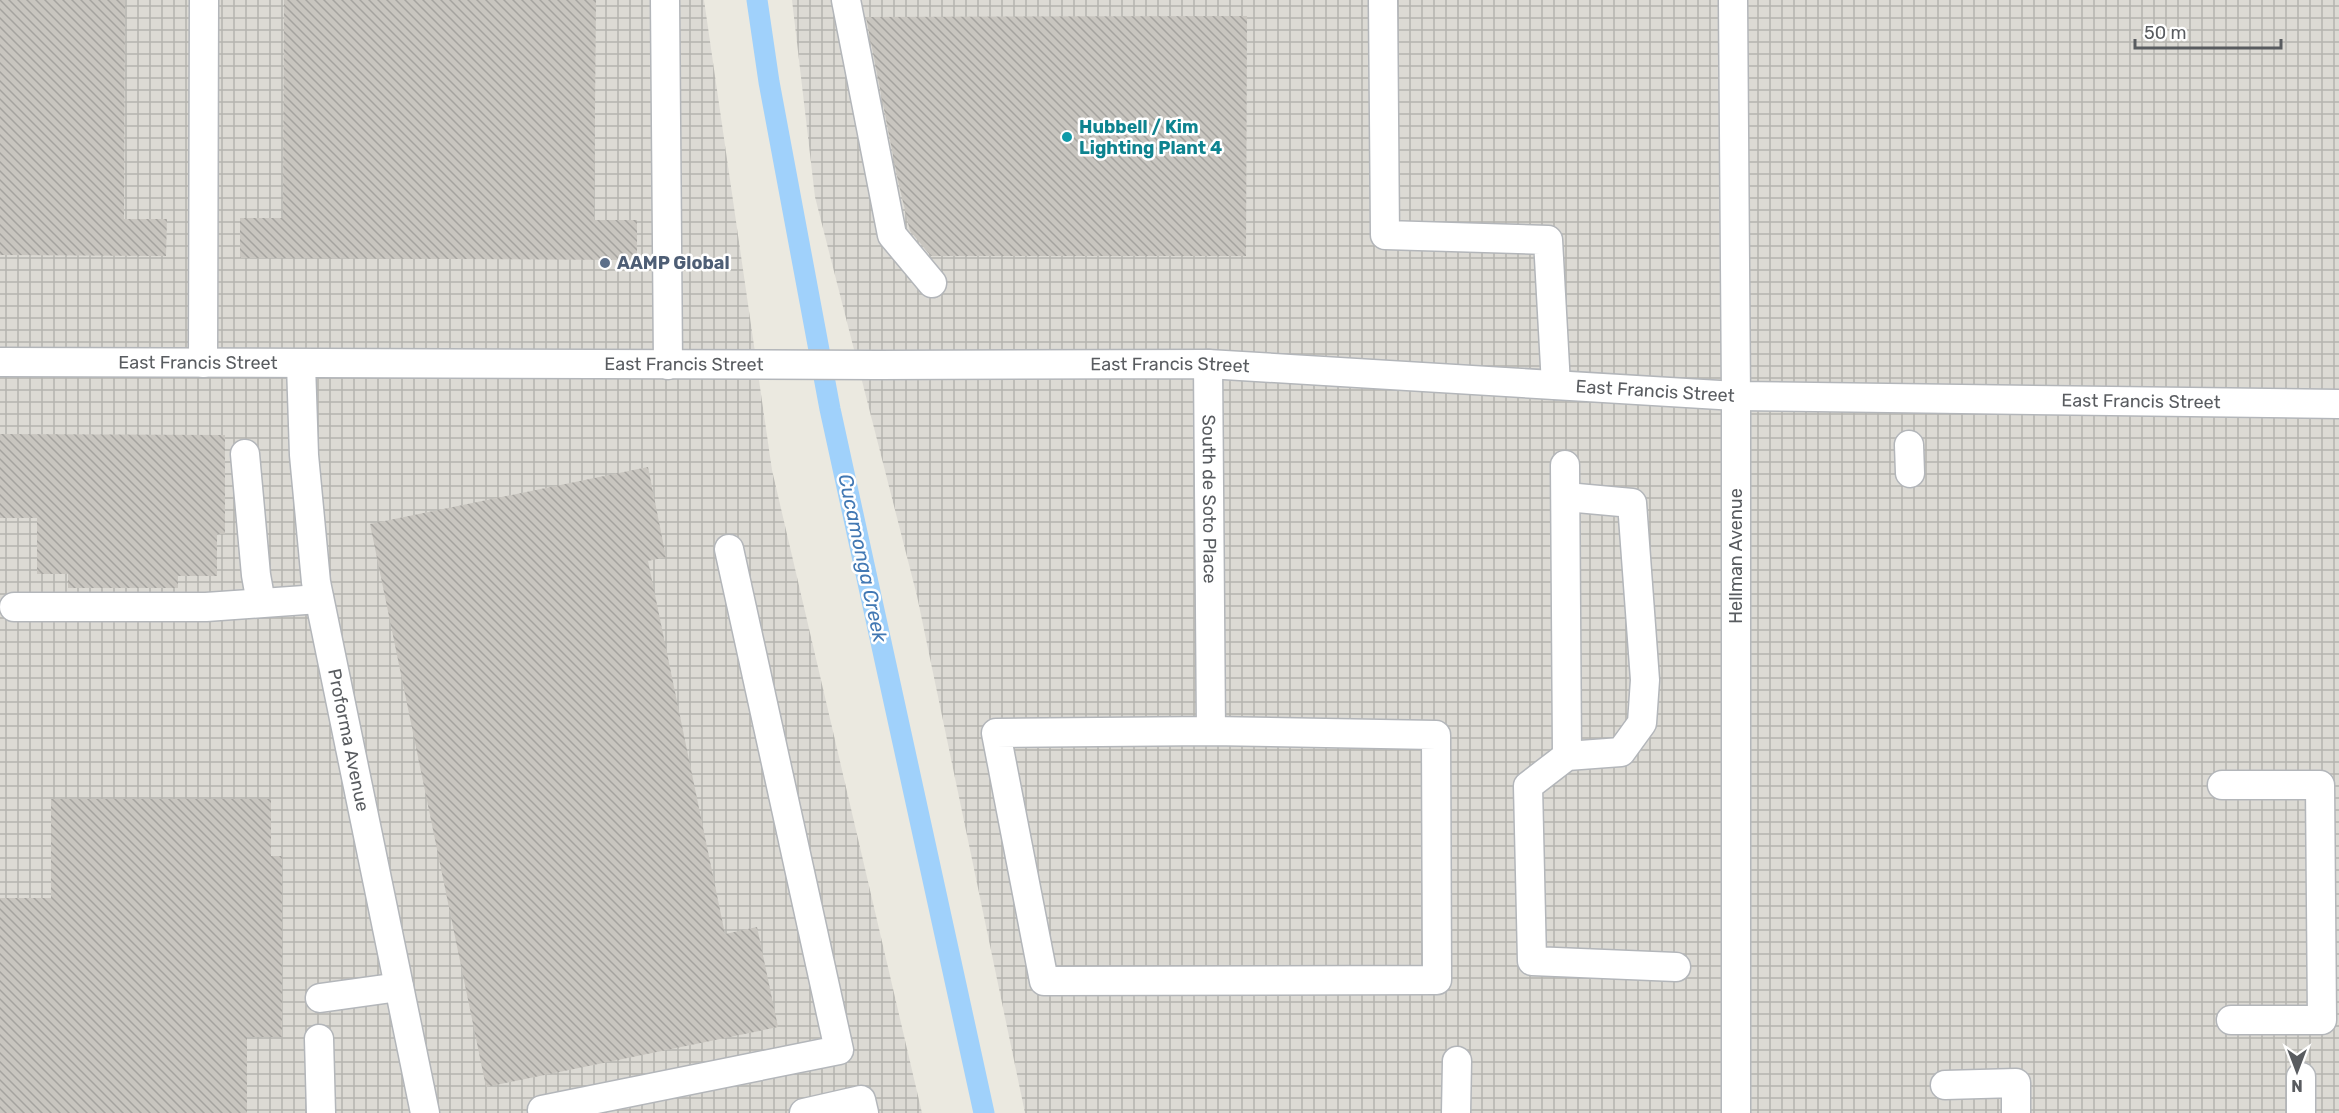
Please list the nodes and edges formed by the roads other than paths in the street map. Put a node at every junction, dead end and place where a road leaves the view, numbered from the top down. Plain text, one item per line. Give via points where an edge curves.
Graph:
1 (204, 0) edge
2 (665, 0) edge
3 (846, 0) edge
4 (1383, 0) edge
5 (1733, 0) edge
6 (932, 283) dead end
7 (0, 362) edge
8 (203, 363) junction
9 (301, 364) junction
10 (668, 364) junction
11 (1208, 364) junction
12 (1556, 386) junction
13 (1736, 396) junction
14 (2339, 404) edge
15 (1909, 445) dead end
16 (245, 454) dead end
17 (1565, 465) dead end
18 (1910, 473) dead end
19 (1566, 497) junction
20 (729, 549) dead end
21 (319, 599) junction
22 (261, 603) junction
23 (14, 608) dead end
24 (1211, 731) junction
25 (1567, 756) junction
26 (2222, 785) dead end
27 (1676, 967) dead end
28 (399, 987) junction
29 (320, 998) dead end
30 (2231, 1020) dead end
31 (319, 1039) dead end
32 (1457, 1061) dead end
33 (2301, 1077) dead end
34 (1945, 1085) dead end
35 (542, 1110) dead end
36 (321, 1113) edge
37 (425, 1113) edge
38 (804, 1113) edge
39 (864, 1113) edge
40 (1456, 1113) edge
41 (1736, 1113) edge
42 (2016, 1113) edge
43 (2301, 1113) edge

1 - 8 street
2 - 10 street
3 - 6 street via 891,235
4 - 12 street via 1385,235 1548,240
5 - 13 street, Hellman Avenue
7 - 8 street, East Francis Street
8 - 9 street, East Francis Street
9 - 10 street, East Francis Street
9 - 21 street, Proforma Avenue via 304,455
10 - 11 street, East Francis Street
11 - 12 street, East Francis Street
11 - 24 street, South de Soto Place
12 - 13 street, East Francis Street
13 - 14 street, East Francis Street
13 - 41 street, Hellman Avenue
15 - 18 street
16 - 22 street
17 - 19 street
19 - 25 street
19 - 25 street via 1632,503 1645,680 1642,723 1622,752
20 - 35 street via 839,1050
21 - 22 street
21 - 28 street, Proforma Avenue
22 - 23 street via 206,608
24 - 24 street via 996,733 1044,981 1437,980 1436,735
25 - 27 street via 1528,786 1532,961
26 - 30 street via 2320,785 2322,1020
28 - 29 street
28 - 37 street, Proforma Avenue
31 - 36 street
32 - 40 street
33 - 43 street
34 - 42 street via 2016,1083
38 - 39 street via 861,1100

